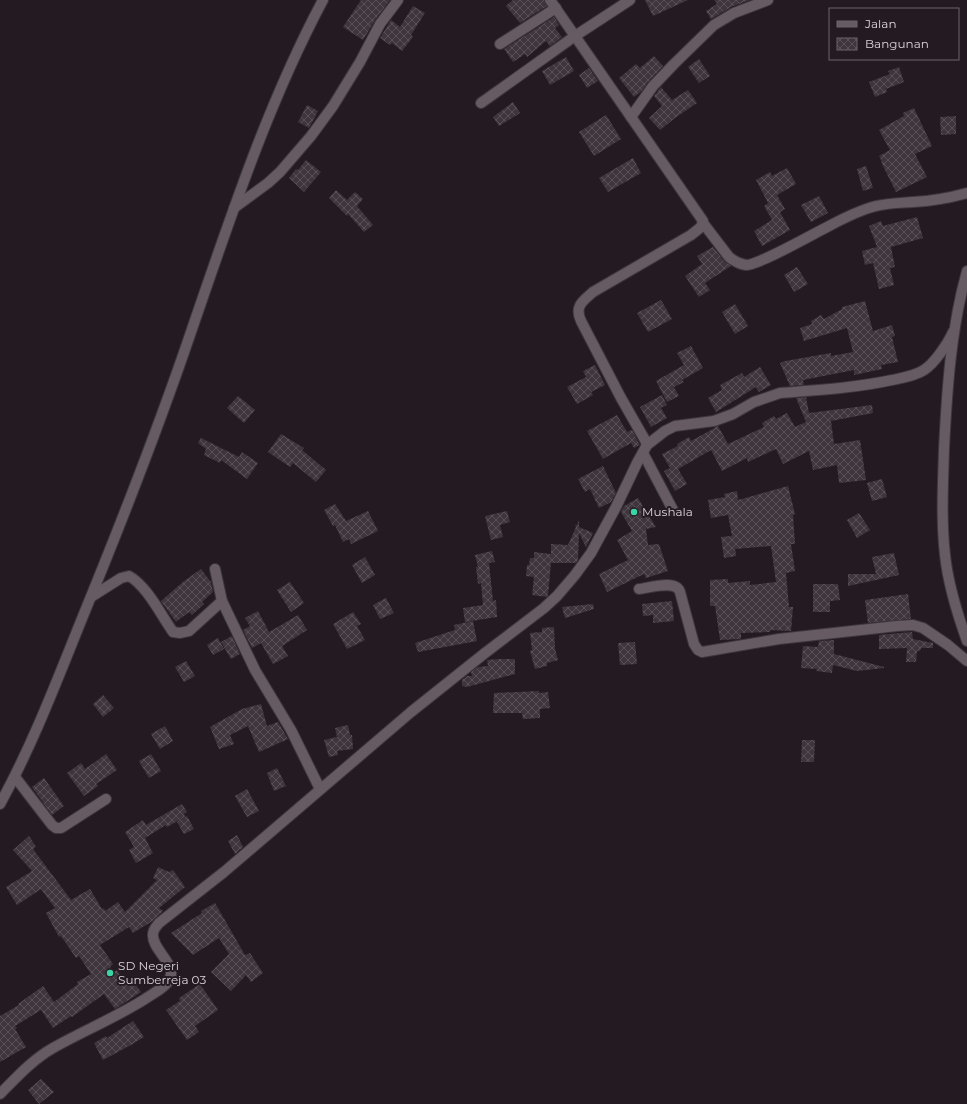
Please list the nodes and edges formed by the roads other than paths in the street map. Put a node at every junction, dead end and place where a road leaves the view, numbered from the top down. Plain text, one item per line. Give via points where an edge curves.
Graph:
1 (323, 0) edge
2 (398, 0) edge
3 (630, 0) edge
4 (768, 0) edge
5 (553, 4) edge
6 (575, 36) junction
7 (500, 44) dead end
8 (482, 103) dead end
9 (631, 117) junction
10 (967, 193) edge
11 (234, 208) junction
12 (703, 223) junction
13 (967, 271) edge
14 (956, 328) junction
15 (645, 449) junction
16 (673, 510) dead end
17 (215, 569) dead end
18 (638, 589) dead end
19 (91, 597) junction
20 (222, 601) junction
21 (967, 641) edge
22 (967, 661) edge
23 (15, 777) junction
24 (320, 789) junction
25 (106, 799) dead end
26 (0, 804) edge
27 (0, 1094) edge

1 - 11 street via 293,60
2 - 11 street via 380,24 333,106 311,136 280,172
3 - 6 street
4 - 9 street via 734,13 714,25 653,86
5 - 6 street
5 - 7 street
6 - 8 street
6 - 9 street
9 - 12 street via 700,215
10 - 12 street via 947,198 876,206 848,216 752,264 745,265 729,257
11 - 19 street via 159,424
12 - 15 street via 691,235 593,292 580,304 578,310 578,315
13 - 14 street
14 - 15 street via 924,370 858,386 769,396 714,421 675,426 656,437
14 - 21 street via 946,411 942,516 950,586
15 - 16 street
15 - 24 street via 591,553 558,596 485,652
17 - 20 street
18 - 22 street via 668,585 678,587 694,644 702,652 779,639 907,625 923,628
19 - 20 street via 121,578 129,576 143,588 173,632 180,633 189,631
19 - 23 street
20 - 24 street via 255,670 291,730
23 - 25 street via 56,828 61,828
23 - 26 street
24 - 27 street via 155,928 154,940 171,970 171,976 162,988 129,1009 39,1057

